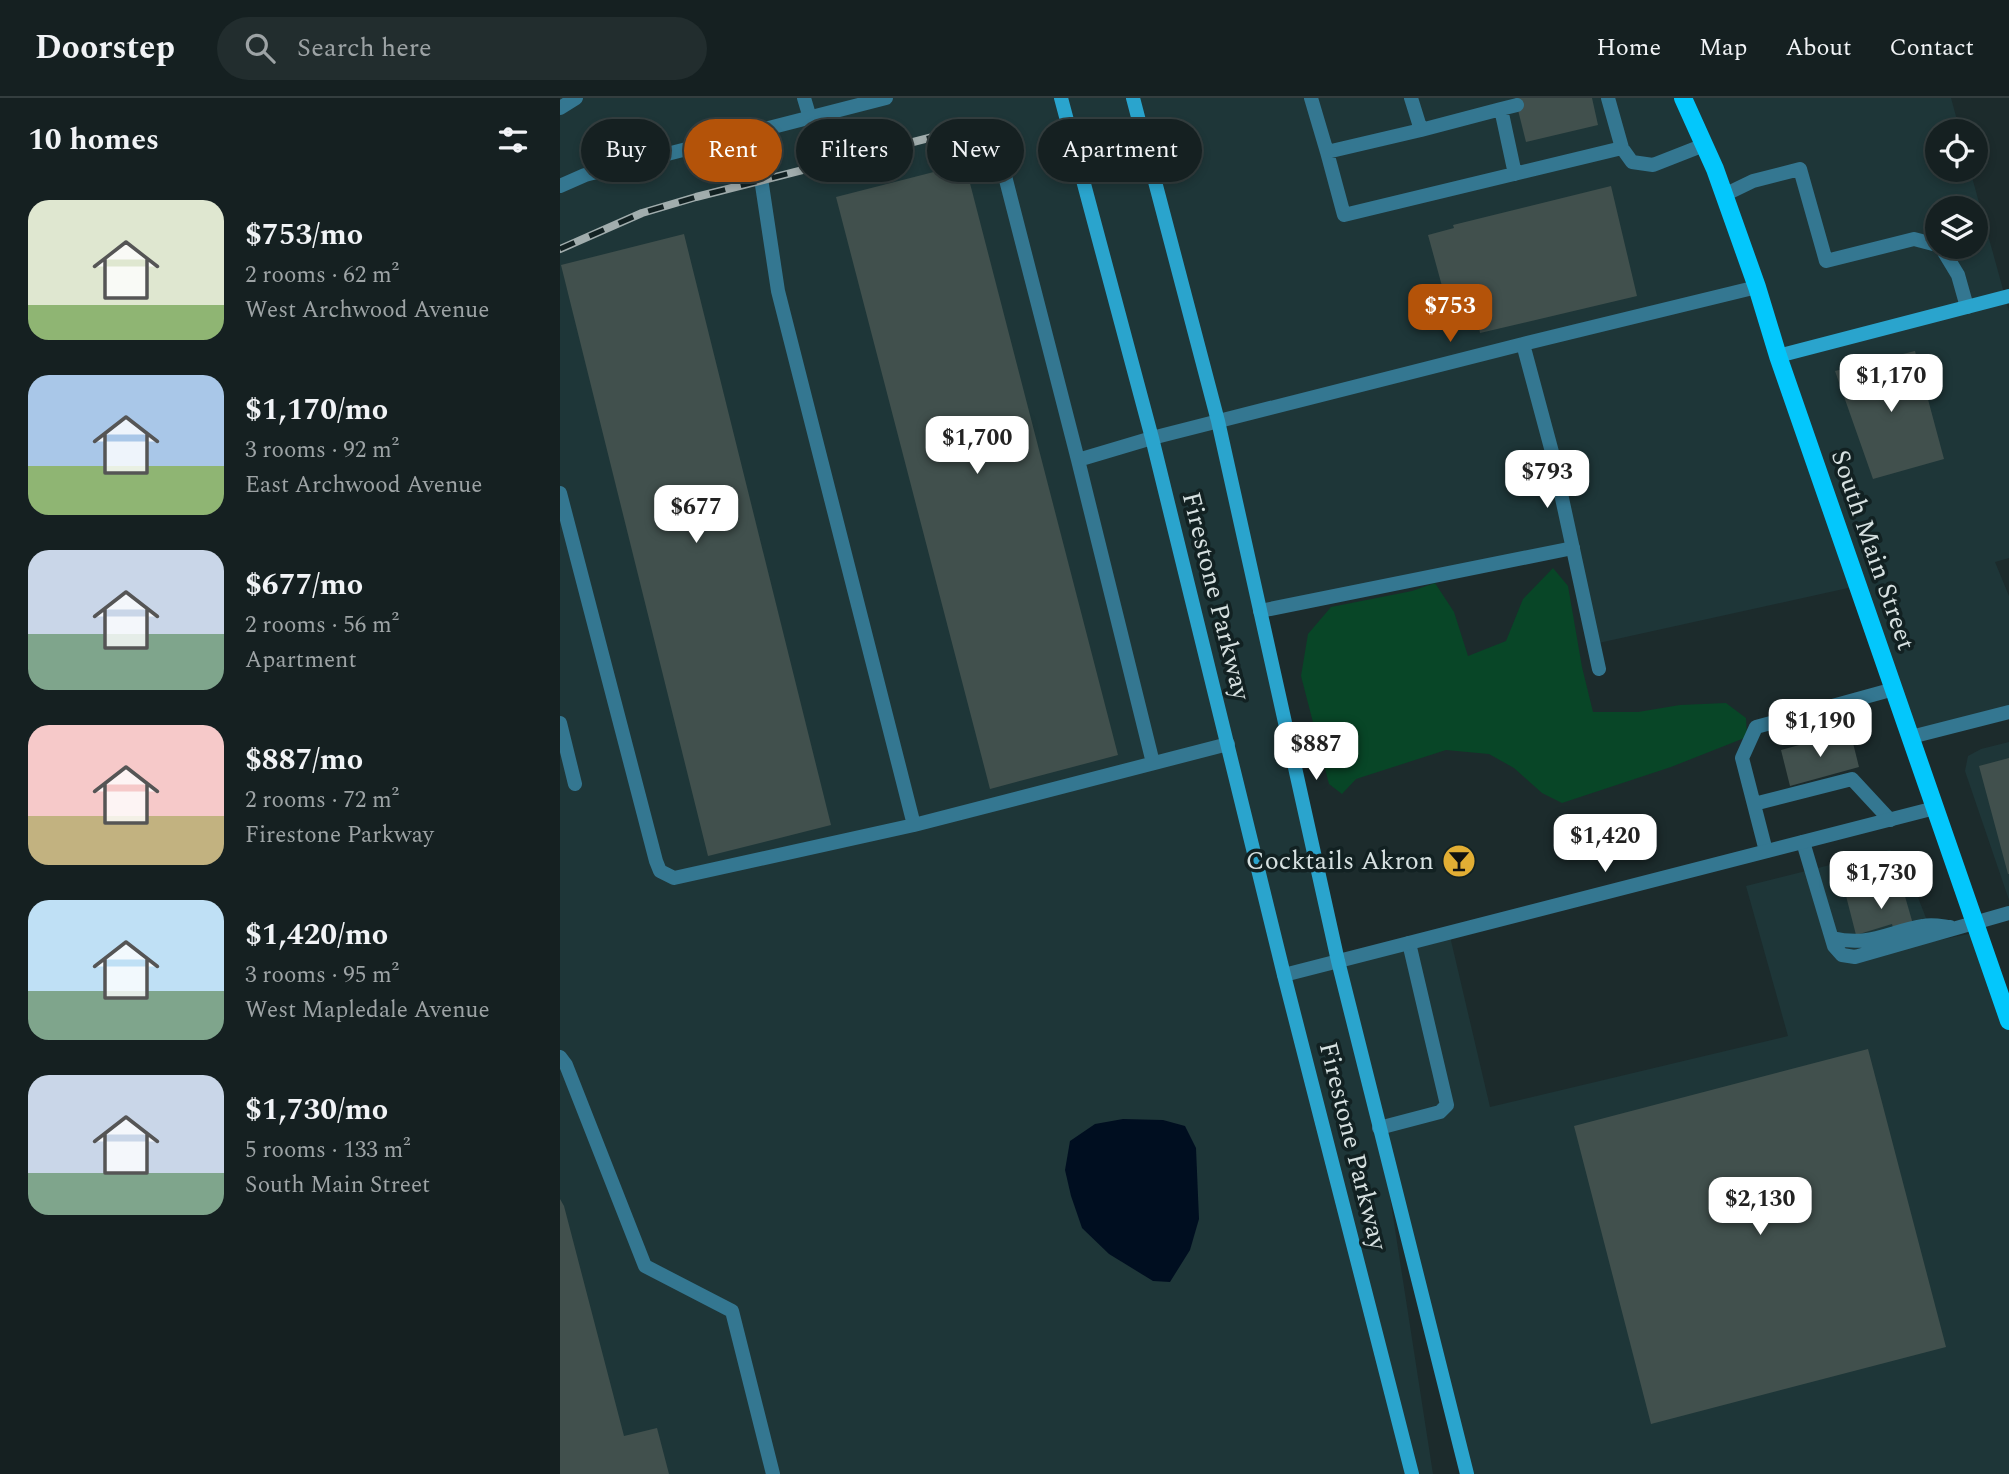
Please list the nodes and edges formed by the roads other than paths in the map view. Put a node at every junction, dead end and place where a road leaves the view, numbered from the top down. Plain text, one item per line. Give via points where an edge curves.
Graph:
1 (576, 98) edge
2 (804, 98) edge
3 (886, 98) edge
4 (1061, 98) edge
5 (1133, 98) edge
6 (1311, 98) edge
7 (1411, 98) edge
8 (1608, 98) edge
9 (1683, 98) edge
10 (1517, 105) dead end
11 (560, 108) edge
12 (1501, 109) junction
13 (810, 118) junction
14 (782, 125) edge
15 (1421, 130) junction
16 (1704, 145) junction
17 (1622, 148) junction
18 (684, 150) edge
19 (1327, 152) junction
20 (1515, 174) junction
21 (762, 182) edge
22 (1007, 182) edge
23 (560, 186) edge
24 (1724, 195) junction
25 (1925, 242) edge
26 (1948, 259) edge
27 (1757, 288) junction
28 (2009, 296) edge
29 (1967, 307) junction
30 (1523, 344) junction
31 (1778, 356) junction
32 (1218, 421) junction
33 (1152, 438) junction
34 (1078, 460) junction
35 (560, 493) edge
36 (1573, 548) junction
37 (1260, 611) junction
38 (1599, 669) dead end
39 (1894, 689) junction
40 (2009, 712) edge
41 (560, 723) edge
42 (1910, 737) junction
43 (1227, 744) junction
44 (1153, 763) junction
45 (575, 785) dead end
46 (1754, 804) junction
47 (1935, 808) junction
48 (1889, 820) junction
49 (914, 825) junction
50 (1803, 842) junction
51 (1766, 851) junction
52 (2009, 913) edge
53 (1967, 925) junction
54 (1409, 943) junction
55 (1338, 961) junction
56 (1284, 975) junction
57 (2005, 997) edge
58 (2009, 1021) edge
59 (560, 1057) edge
60 (1379, 1128) junction
61 (773, 1474) edge
62 (1412, 1474) edge
63 (1467, 1474) edge

1 - 11 street
2 - 13 street
3 - 13 street
4 - 33 street, Firestone Parkway
5 - 32 street, Firestone Parkway
6 - 19 street
7 - 15 street
8 - 17 street
9 - 16 main road, South Main Street
10 - 12 street
12 - 15 street
12 - 20 street
13 - 14 street
15 - 19 street
16 - 17 street via 1653,165 1632,162
16 - 24 main road, South Main Street
17 - 20 street
18 - 23 street via 585,175
19 - 20 street via 1345,215
21 - 49 street via 778,292
22 - 34 street
24 - 25 street via 1753,181 1800,169 1826,261 1914,239
24 - 27 main road, South Main Street
26 - 29 street via 1958,275
27 - 30 street
27 - 31 main road, South Main Street
28 - 29 street
29 - 31 street
30 - 32 street
30 - 36 street
31 - 39 main road, South Main Street
32 - 33 street
32 - 37 street, Firestone Parkway
33 - 34 street
33 - 43 street, Firestone Parkway
34 - 44 street
35 - 49 street via 660,870 674,878
36 - 37 street
36 - 38 street
37 - 55 street, Firestone Parkway
39 - 42 main road, South Main Street
39 - 46 street via 1756,727 1742,758
40 - 42 street
41 - 45 street
42 - 47 main road, South Main Street
43 - 44 street
43 - 56 street, Firestone Parkway
44 - 49 street
46 - 48 street via 1852,779
46 - 51 street
47 - 48 street
47 - 53 main road, South Main Street
48 - 50 street
50 - 51 street
50 - 53 street via 1834,946 1842,955 1855,957
51 - 54 street
52 - 53 street
53 - 57 main road, South Main Street
54 - 55 street
54 - 60 street via 1447,1104 1440,1112
55 - 56 street
55 - 60 street, Firestone Parkway
56 - 62 street, Firestone Parkway
57 - 58 main road, South Main Street
59 - 61 street via 645,1266 732,1311
60 - 63 street, Firestone Parkway

